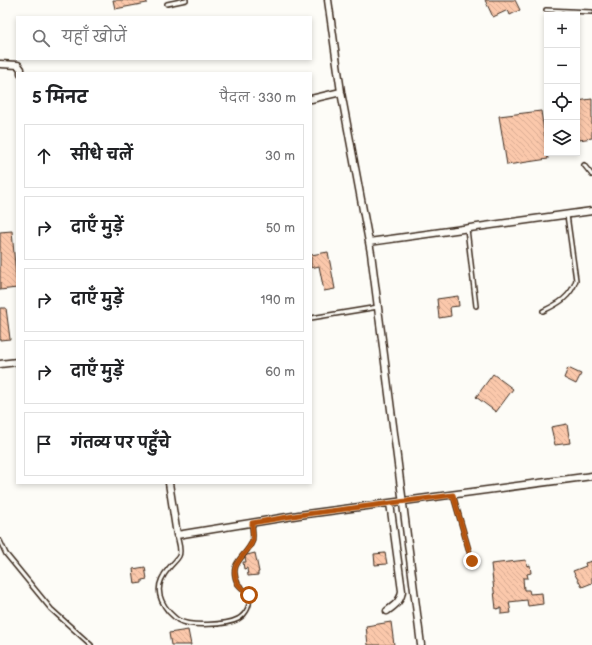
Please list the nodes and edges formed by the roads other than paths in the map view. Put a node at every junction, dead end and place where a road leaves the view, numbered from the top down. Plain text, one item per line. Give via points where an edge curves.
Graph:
1 (186, 0) edge
2 (328, 0) edge
3 (166, 4) dead end
4 (546, 10) dead end
5 (592, 12) edge
6 (0, 64) edge
7 (21, 72) edge
8 (340, 92) junction
9 (312, 99) edge
10 (584, 164) dead end
11 (592, 174) edge
12 (592, 211) edge
13 (567, 215) junction
14 (467, 229) junction
15 (369, 242) junction
16 (476, 306) dead end
17 (378, 307) junction
18 (543, 312) dead end
19 (312, 318) edge
20 (16, 362) edge
21 (0, 364) edge
22 (592, 476) edge
23 (169, 484) edge
24 (453, 495) junction
25 (403, 502) junction
26 (390, 503) junction
27 (252, 523) junction
28 (178, 535) junction
29 (0, 541) edge
30 (472, 561) dead end
31 (387, 611) dead end
32 (91, 645) edge
33 (421, 645) edge

1 - 3 lane
2 - 8 street
4 - 5 lane
6 - 7 street via 18,65
8 - 9 street
8 - 15 street
10 - 11 lane
12 - 13 street
13 - 14 street
13 - 18 lane via 575,285 564,300
14 - 15 street
14 - 16 lane
15 - 17 street
17 - 19 lane
17 - 25 street
20 - 21 street
22 - 24 street
23 - 28 street
24 - 25 street
24 - 30 lane
25 - 26 street
25 - 33 street
26 - 27 street
26 - 31 street via 402,591 398,602
27 - 28 street
27 - 28 lane via 252,544 235,569 237,582 249,595 249,606 242,616 225,622 188,623 178,620 164,605 159,591 160,583 162,576 179,557
29 - 32 lane via 6,554 50,609

